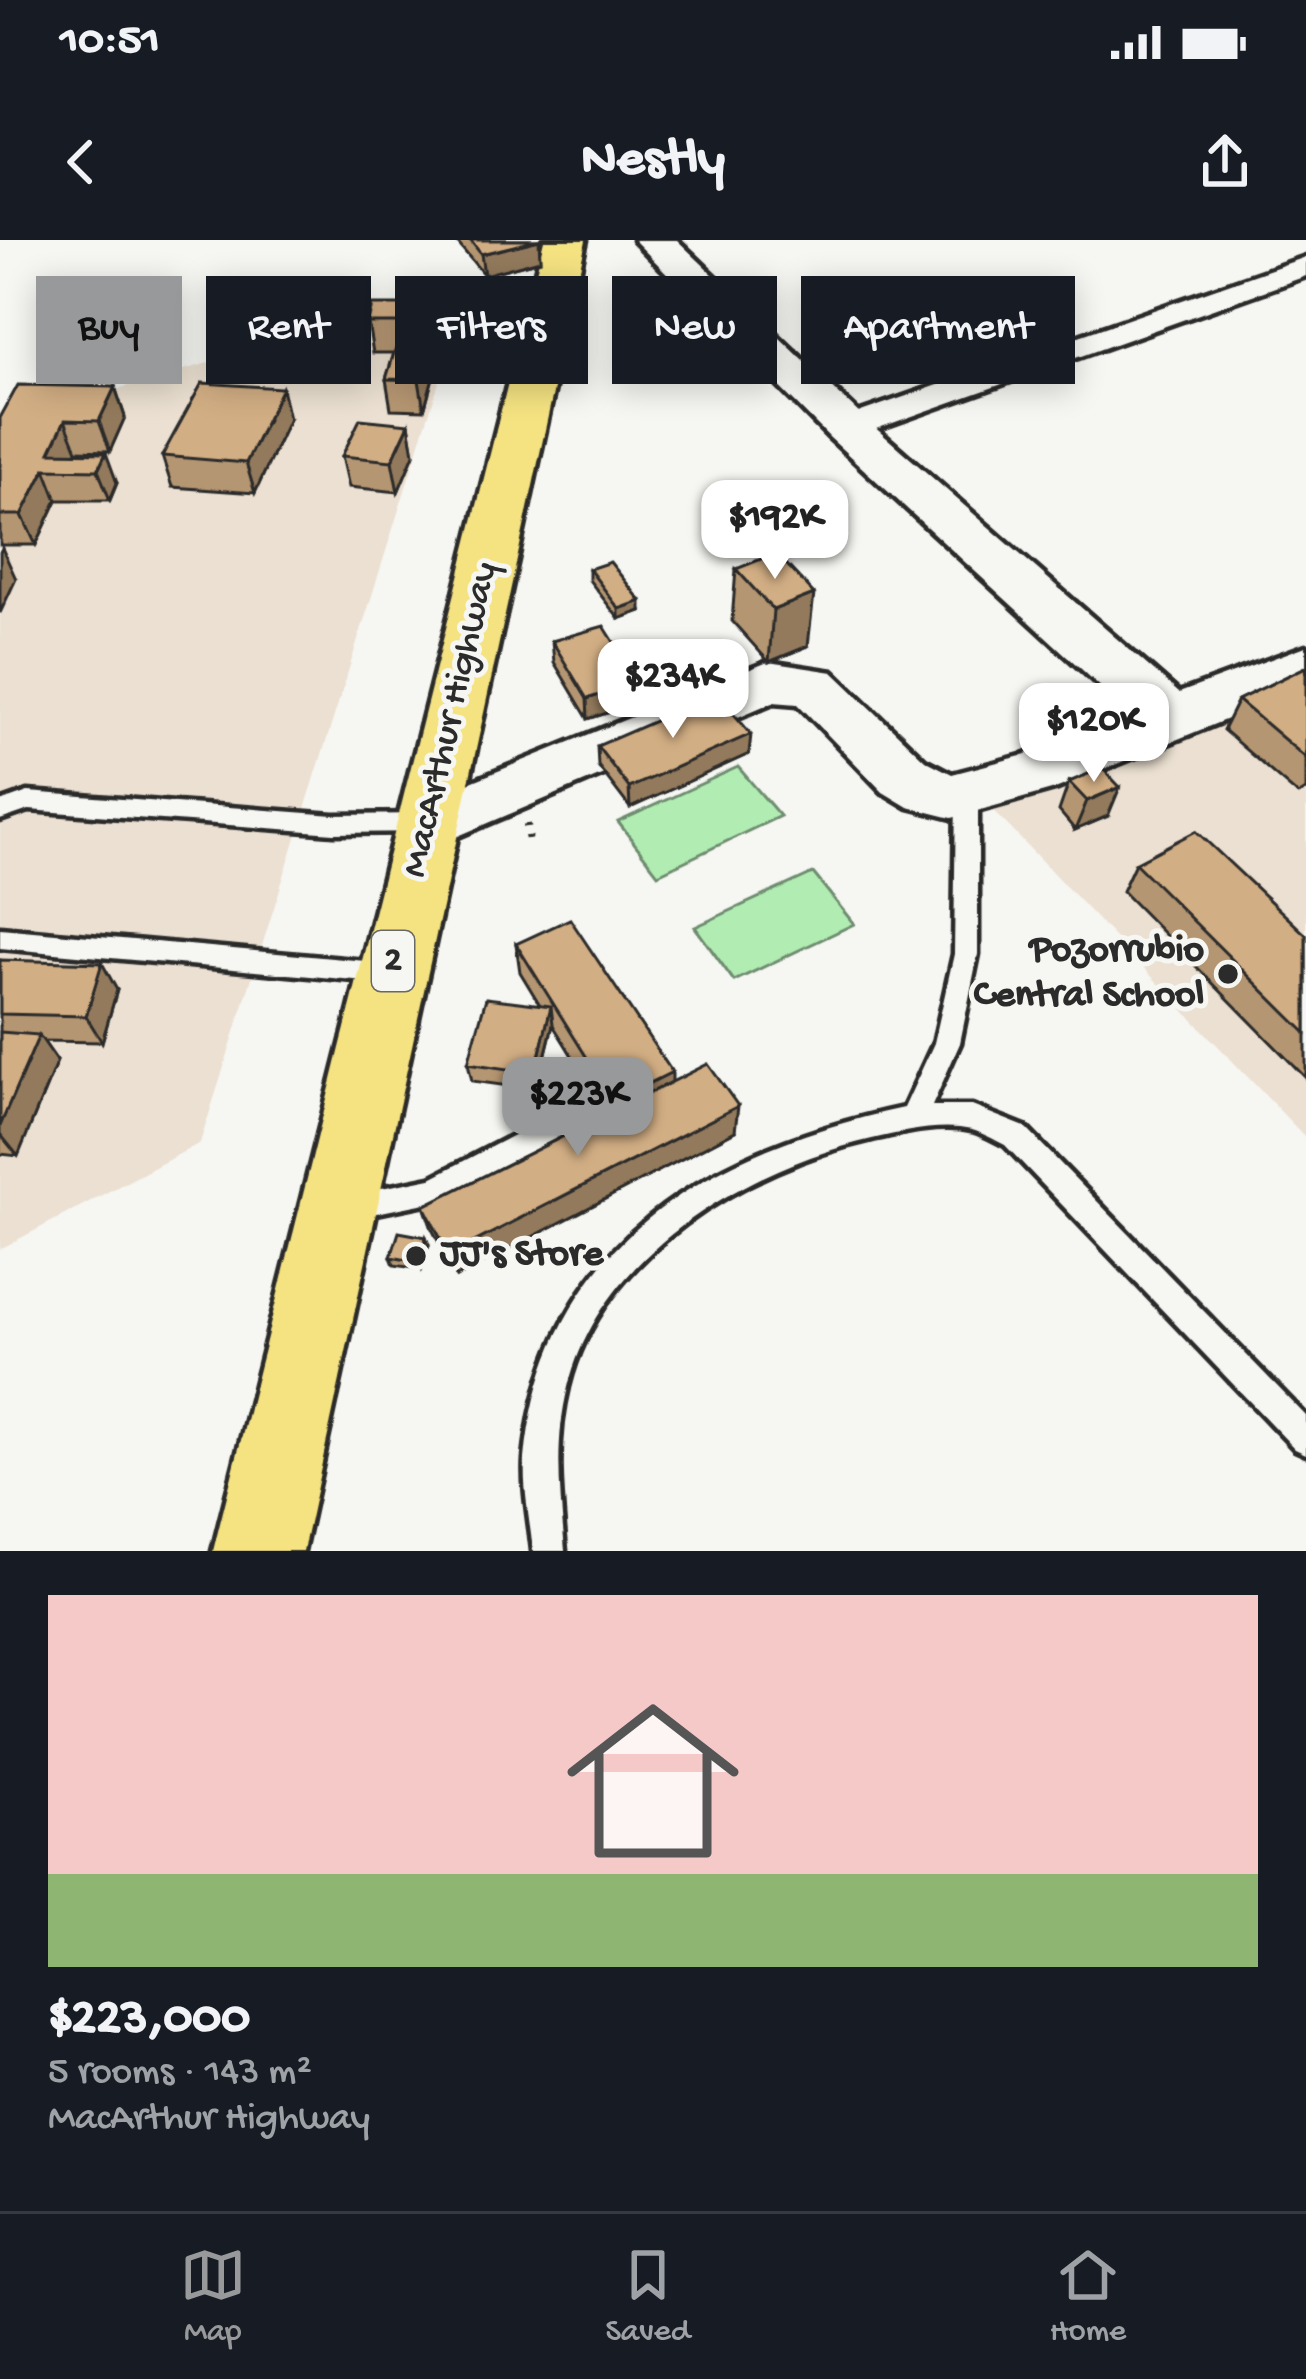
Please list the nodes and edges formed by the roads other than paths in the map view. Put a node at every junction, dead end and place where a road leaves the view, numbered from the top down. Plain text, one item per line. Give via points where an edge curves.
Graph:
1 (565, 240) edge
2 (654, 240) edge
3 (1306, 266) edge
4 (847, 428) junction
5 (1306, 665) edge
6 (1174, 722) junction
7 (967, 795) junction
8 (0, 812) edge
9 (430, 823) junction
10 (0, 938) edge
11 (390, 973) junction
12 (913, 1118) junction
13 (556, 1125) dead end
14 (333, 1208) junction
15 (1306, 1438) edge
16 (258, 1551) edge
17 (549, 1551) edge

1 - 9 highway, MacArthur Highway / 2
2 - 4 street
3 - 4 street
4 - 6 street
5 - 6 street
6 - 7 street
7 - 9 street via 940,795 904,776 813,686 768,682
7 - 12 lane via 967,954 947,1042
8 - 9 lane via 28,800 334,824
9 - 11 highway, MacArthur Highway / 2
10 - 11 lane
11 - 14 highway, MacArthur Highway / 2
12 - 15 lane via 972,1118 1015,1136
12 - 17 lane via 858,1126 785,1152 700,1196 629,1250 590,1297 557,1364 544,1441
13 - 14 lane via 435,1190
14 - 16 highway, MacArthur Highway / 2

